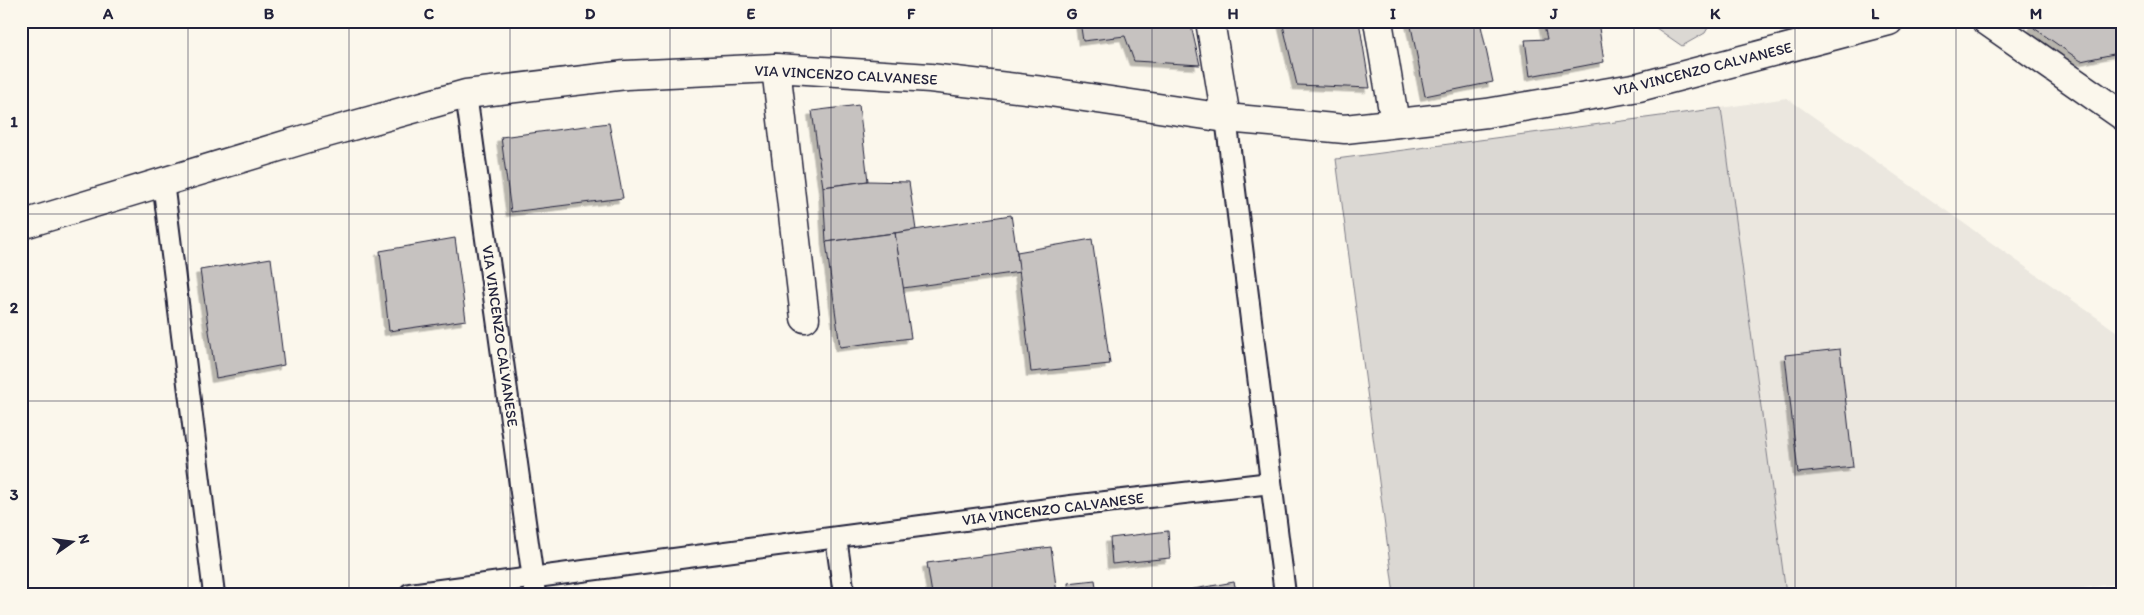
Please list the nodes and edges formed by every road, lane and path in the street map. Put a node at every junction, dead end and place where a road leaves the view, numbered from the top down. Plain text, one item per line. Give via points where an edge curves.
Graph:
1 (1210, 21) edge
2 (1378, 21) edge
3 (1889, 21) edge
4 (1987, 21) edge
5 (776, 68) junction
6 (466, 94) junction
7 (2123, 116) edge
8 (1226, 118) junction
9 (1396, 123) junction
10 (163, 182) junction
11 (21, 225) edge
12 (805, 318) dead end
13 (1271, 483) junction
14 (836, 538) junction
15 (534, 585) edge
16 (214, 594) edge
17 (410, 594) edge
18 (844, 594) edge
19 (1285, 594) edge

1 - 8 street
2 - 9 street
3 - 9 street, VIA VINCENZO CALVANESE via 1639,88 1487,113
4 - 7 street
5 - 6 street, VIA VINCENZO CALVANESE via 626,75
5 - 8 street, VIA VINCENZO CALVANESE via 940,79 1043,90
5 - 12 street
6 - 10 street, VIA VINCENZO CALVANESE
6 - 15 lane, VIA VINCENZO CALVANESE
8 - 9 street, VIA VINCENZO CALVANESE via 1345,129
8 - 13 lane
10 - 11 street, VIA VINCENZO CALVANESE
10 - 16 lane
13 - 14 lane, VIA VINCENZO CALVANESE
13 - 19 lane
14 - 15 lane, VIA VINCENZO CALVANESE
14 - 18 lane
15 - 17 lane, VIA VINCENZO CALVANESE

